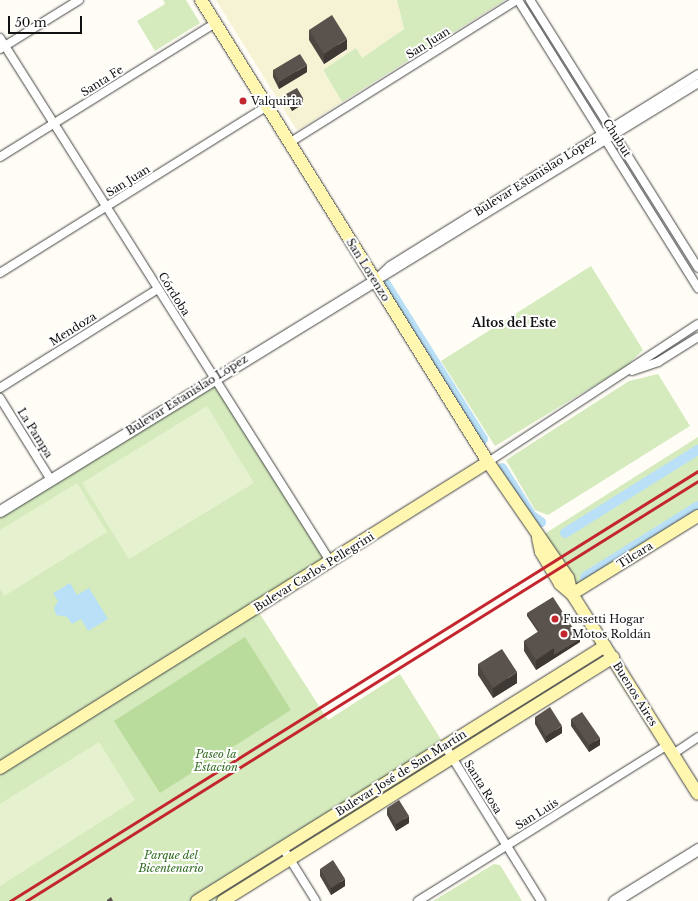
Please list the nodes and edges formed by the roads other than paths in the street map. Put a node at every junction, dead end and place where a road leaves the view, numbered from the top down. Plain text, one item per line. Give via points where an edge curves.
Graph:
1 (79, 0) edge
2 (201, 0) edge
3 (517, 0) edge
4 (530, 0) edge
5 (215, 23) junction
6 (0, 38) edge
7 (2, 47) edge
8 (698, 74) edge
9 (698, 83) edge
10 (266, 106) junction
11 (54, 124) junction
12 (612, 131) junction
13 (603, 137) junction
14 (289, 143) junction
15 (0, 157) edge
16 (106, 207) junction
17 (698, 268) edge
18 (0, 273) edge
19 (374, 281) junction
20 (698, 288) edge
21 (158, 289) junction
22 (698, 324) edge
23 (698, 337) edge
24 (652, 352) junction
25 (658, 362) junction
26 (626, 374) junction
27 (214, 378) junction
28 (0, 388) edge
29 (0, 398) edge
30 (488, 462) junction
31 (51, 480) junction
32 (0, 512) edge
33 (698, 516) edge
34 (330, 561) junction
35 (552, 562) joint
36 (572, 594) junction
37 (605, 646) junction
38 (613, 657) junction
39 (698, 737) edge
40 (445, 746) junction
41 (670, 749) junction
42 (452, 758) junction
43 (1, 766) edge
44 (698, 794) edge
45 (507, 846) junction
46 (283, 848) junction
47 (698, 849) edge
48 (290, 859) junction
49 (197, 901) edge
50 (223, 901) edge
51 (316, 901) edge
52 (418, 901) edge
53 (541, 901) edge
54 (614, 901) edge

1 - 7 street
2 - 5 main road, San Lorenzo
3 - 13 street, Chubut
3 - 14 street, San Juan
4 - 12 street, Chubut
5 - 10 main road, San Lorenzo
5 - 11 street, Santa Fe
6 - 7 street, Córdoba
7 - 11 street, Córdoba
8 - 12 street, Bulevar Estanislao López
9 - 12 street, Bulevar Estanislao López
10 - 14 main road, San Lorenzo
10 - 16 street, San Juan
11 - 15 street, Santa Fe
11 - 16 street, Córdoba
12 - 13 street, Bulevar Estanislao López
12 - 17 street, Chubut
13 - 19 street, Bulevar Estanislao López
13 - 20 street, Chubut
14 - 19 main road, San Lorenzo
16 - 18 street, San Juan
16 - 21 street, Córdoba
19 - 27 street, Bulevar Estanislao López
19 - 30 main road, San Lorenzo
21 - 27 street, Córdoba
21 - 28 street, Mendoza
22 - 24 street, Bulevar Carlos Pellegrini
23 - 25 street, Bulevar Carlos Pellegrini
24 - 25 street
24 - 26 street, Bulevar Carlos Pellegrini
25 - 26 street, Bulevar Carlos Pellegrini
26 - 30 street, Bulevar Carlos Pellegrini
27 - 31 street, Bulevar Estanislao López
27 - 34 street, Córdoba
29 - 31 street, La Pampa
30 - 34 main road, Bulevar Carlos Pellegrini
30 - 35 main road, San Lorenzo via 538,538 541,552
31 - 32 street, Bulevar Estanislao López
33 - 36 main road, Tilcara
34 - 43 main road, Bulevar Carlos Pellegrini
35 - 36 main road, Buenos Aires via 560,584
36 - 37 main road, Buenos Aires
37 - 38 main road, Buenos Aires
37 - 40 main road, Bulevar José de San Martín
38 - 41 main road, Buenos Aires
38 - 42 main road, Bulevar José de San Martín
39 - 41 street, San Luis
40 - 42 street, Santa Rosa
40 - 46 main road, Bulevar José de San Martín
41 - 44 main road, Buenos Aires
41 - 45 street, San Luis
42 - 45 street, Santa Rosa
42 - 48 main road, Bulevar José de San Martín
45 - 52 street, San Luis
45 - 53 street, Santa Rosa
46 - 48 street
46 - 49 main road, Bulevar José de San Martín
47 - 54 street
48 - 50 main road, Bulevar José de San Martín
48 - 51 street

